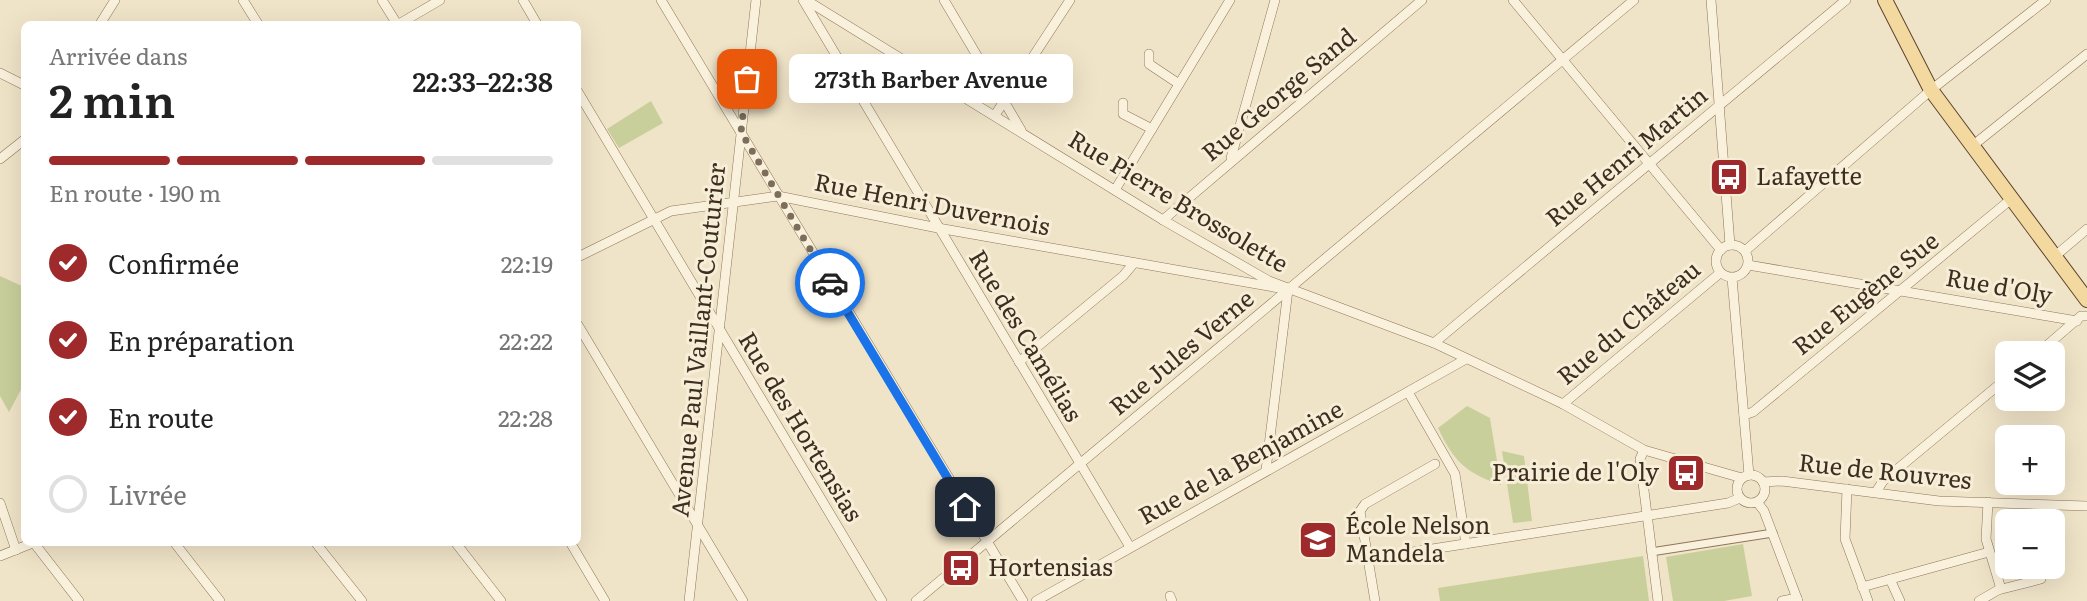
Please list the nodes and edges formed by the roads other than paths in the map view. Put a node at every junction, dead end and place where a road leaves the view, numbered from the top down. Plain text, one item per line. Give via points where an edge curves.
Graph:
1 (116, 0) edge
2 (243, 0) edge
3 (382, 0) edge
4 (440, 0) edge
5 (523, 0) edge
6 (661, 0) edge
7 (756, 0) edge
8 (804, 0) edge
9 (944, 0) edge
10 (1070, 0) edge
11 (1230, 0) edge
12 (1275, 0) edge
13 (1422, 0) edge
14 (1513, 0) edge
15 (1634, 0) edge
16 (1711, 0) edge
17 (1846, 0) edge
18 (1885, 0) edge
19 (2046, 0) edge
20 (825, 11) junction
21 (102, 21) edge
22 (256, 21) edge
23 (396, 21) edge
24 (403, 21) edge
25 (535, 21) edge
26 (828, 44) junction
27 (1149, 54) dead end
28 (2087, 54) edge
29 (1562, 59) junction
30 (0, 73) edge
31 (21, 84) edge
32 (1179, 84) junction
33 (1931, 90) junction
34 (581, 97) edge
35 (1004, 101) junction
36 (1123, 103) dead end
37 (1719, 106) junction
38 (995, 115) junction
39 (1152, 129) junction
40 (1022, 131) junction
41 (741, 132) junction
42 (21, 142) edge
43 (1971, 147) junction
44 (0, 159) edge
45 (1230, 160) junction
46 (1650, 163) junction
47 (1115, 190) junction
48 (778, 196) junction
49 (734, 200) junction
50 (2010, 200) junction
51 (653, 219) junction
52 (1163, 220) junction
53 (938, 228) junction
54 (2087, 229) edge
55 (1725, 247) junction
56 (1745, 251) junction
57 (581, 255) edge
58 (2054, 257) junction
59 (1134, 263) junction
60 (1239, 263) junction
61 (1748, 265) junction
62 (1720, 273) junction
63 (1732, 278) junction
64 (1233, 280) junction
65 (1288, 290) junction
66 (1901, 290) junction
67 (2087, 300) edge
68 (2087, 316) edge
69 (2077, 321) junction
70 (718, 328) junction
71 (581, 329) edge
72 (2053, 341) edge
73 (1434, 343) junction
74 (1466, 359) junction
75 (1019, 362) junction
76 (1995, 388) edge
77 (1408, 392) junction
78 (1563, 404) junction
79 (1744, 415) junction
80 (1644, 450) junction
81 (1080, 464) junction
82 (1435, 464) dead end
83 (1266, 470) junction
84 (1746, 477) junction
85 (1763, 482) junction
86 (1847, 489) junction
87 (1876, 492) junction
88 (1740, 498) junction
89 (1757, 502) junction
90 (1988, 502) junction
91 (0, 503) edge
92 (2087, 506) edge
93 (1646, 514) junction
94 (698, 527) junction
95 (1773, 533) junction
96 (986, 542) junction
97 (1466, 544) junction
98 (26, 546) edge
99 (36, 546) edge
100 (177, 546) edge
101 (318, 546) edge
102 (458, 546) edge
103 (572, 546) edge
104 (1130, 547) junction
105 (16, 550) junction
106 (1651, 552) junction
107 (1989, 552) junction
108 (0, 556) edge
109 (1368, 559) junction
110 (1890, 579) junction
111 (2041, 579) dead end
112 (1862, 587) junction
113 (2001, 589) junction
114 (1798, 599) edge
115 (79, 601) edge
116 (220, 601) edge
117 (362, 601) edge
118 (501, 601) edge
119 (605, 601) edge
120 (690, 601) edge
121 (743, 601) edge
122 (882, 601) edge
123 (916, 601) edge
124 (1023, 601) edge
125 (1036, 601) edge
126 (1375, 601) edge
127 (1658, 601) edge
128 (1782, 601) edge
129 (1868, 601) edge
130 (1900, 601) edge
131 (1979, 601) edge

1 - 21 street
2 - 22 street
3 - 23 street
4 - 24 street
5 - 25 street
6 - 41 street
7 - 41 street, Avenue Paul Vaillant-Couturier
8 - 20 street, Rue Pierre Brossolette
8 - 26 street, Rue des Camélias
9 - 35 street
10 - 35 street
11 - 32 street
12 - 45 street
13 - 45 street, Rue George Sand
14 - 29 street
15 - 29 street, Rue Jules Verne
16 - 37 street
17 - 37 street, Rue Henri Martin
18 - 33 main road
19 - 33 street
20 - 26 street via 818,21
20 - 38 street, Rue Pierre Brossolette
26 - 53 street, Rue des Camélias
27 - 32 street via 1149,64
28 - 43 street
29 - 46 street
29 - 65 street, Rue Jules Verne
30 - 31 street
32 - 39 street
33 - 43 main road
33 - 56 street
34 - 51 street, Rue des Hortensias
35 - 38 street
35 - 40 street
36 - 39 street via 1123,114
37 - 46 street, Rue Henri Martin
37 - 55 street
38 - 40 street, Rue Pierre Brossolette
39 - 47 street
40 - 47 street, Rue Pierre Brossolette
41 - 48 street
41 - 49 street, Avenue Paul Vaillant-Couturier
42 - 44 street
43 - 50 main road
45 - 52 street, Rue George Sand
46 - 55 street
46 - 73 street, Rue Henri Martin
47 - 52 street, Rue Pierre Brossolette
48 - 49 street, Rue Henri Duvernois
48 - 53 street, Rue Henri Duvernois
48 - 96 street
49 - 51 street, Rue Henri Duvernois via 670,211
49 - 70 street, Avenue Paul Vaillant-Couturier
50 - 58 main road
50 - 66 street, Rue Eugène Sue
51 - 57 street, Rue Henri Duvernois
51 - 70 street, Rue des Hortensias
52 - 60 street, Rue Pierre Brossolette
53 - 59 street, Rue Henri Duvernois
53 - 75 street, Rue des Camélias
54 - 58 street
55 - 56 street
55 - 62 street via 1716,264
56 - 61 street
58 - 67 main road
59 - 64 street, Rue Henri Duvernois
59 - 75 street
60 - 64 street via 1241,273
60 - 65 street, Rue Pierre Brossolette
61 - 63 street
61 - 66 street, Rue d'Oly
62 - 63 street
62 - 78 street, Rue du Château
63 - 79 street
64 - 65 street, Rue Henri Duvernois
65 - 73 street, Rue Pierre Brossolette
65 - 81 street, Rue Jules Verne
65 - 83 street
66 - 69 street, Rue d'Oly
66 - 79 street, Rue Eugène Sue
68 - 69 street
69 - 72 street
70 - 94 street, Avenue Paul Vaillant-Couturier
70 - 122 street, Rue des Hortensias
71 - 94 street
73 - 74 street, Rue Pierre Brossolette
74 - 77 street, Rue de la Benjamine
74 - 78 street, Rue Pierre Brossolette
75 - 81 street, Rue des Camélias
76 - 87 street via 1883,481
77 - 83 street, Rue de la Benjamine
77 - 97 street via 1455,474
78 - 80 street, Rue Pierre Brossolette
79 - 84 street
80 - 84 street, Rue Pierre Brossolette
80 - 93 street via 1640,459
81 - 96 street, Rue Jules Verne
81 - 104 street, Rue des Camélias
82 - 109 street via 1360,511
83 - 104 street, Rue de la Benjamine
84 - 85 street
84 - 88 street via 1737,488
85 - 86 street, Rue de Rouvres
85 - 89 street via 1765,491
86 - 87 street, Rue de Rouvres
86 - 112 street via 1844,539
87 - 90 street, Rue de Rouvres
88 - 89 street
88 - 93 street
89 - 95 street
90 - 92 street, Rue de Rouvres
90 - 107 street
91 - 105 street
93 - 97 street
93 - 106 street
94 - 120 street, Avenue Paul Vaillant-Couturier
94 - 121 street
95 - 106 street
95 - 114 street
96 - 123 street, Rue Jules Verne
96 - 124 street
97 - 109 street
98 - 105 street
99 - 115 street
100 - 116 street
101 - 117 street
102 - 118 street
103 - 119 street
104 - 125 street, Rue de la Benjamine
105 - 108 street
106 - 127 street
107 - 110 street
107 - 113 street
109 - 126 street
110 - 112 street
110 - 130 street
111 - 113 street
112 - 129 street
113 - 131 street
114 - 128 street

